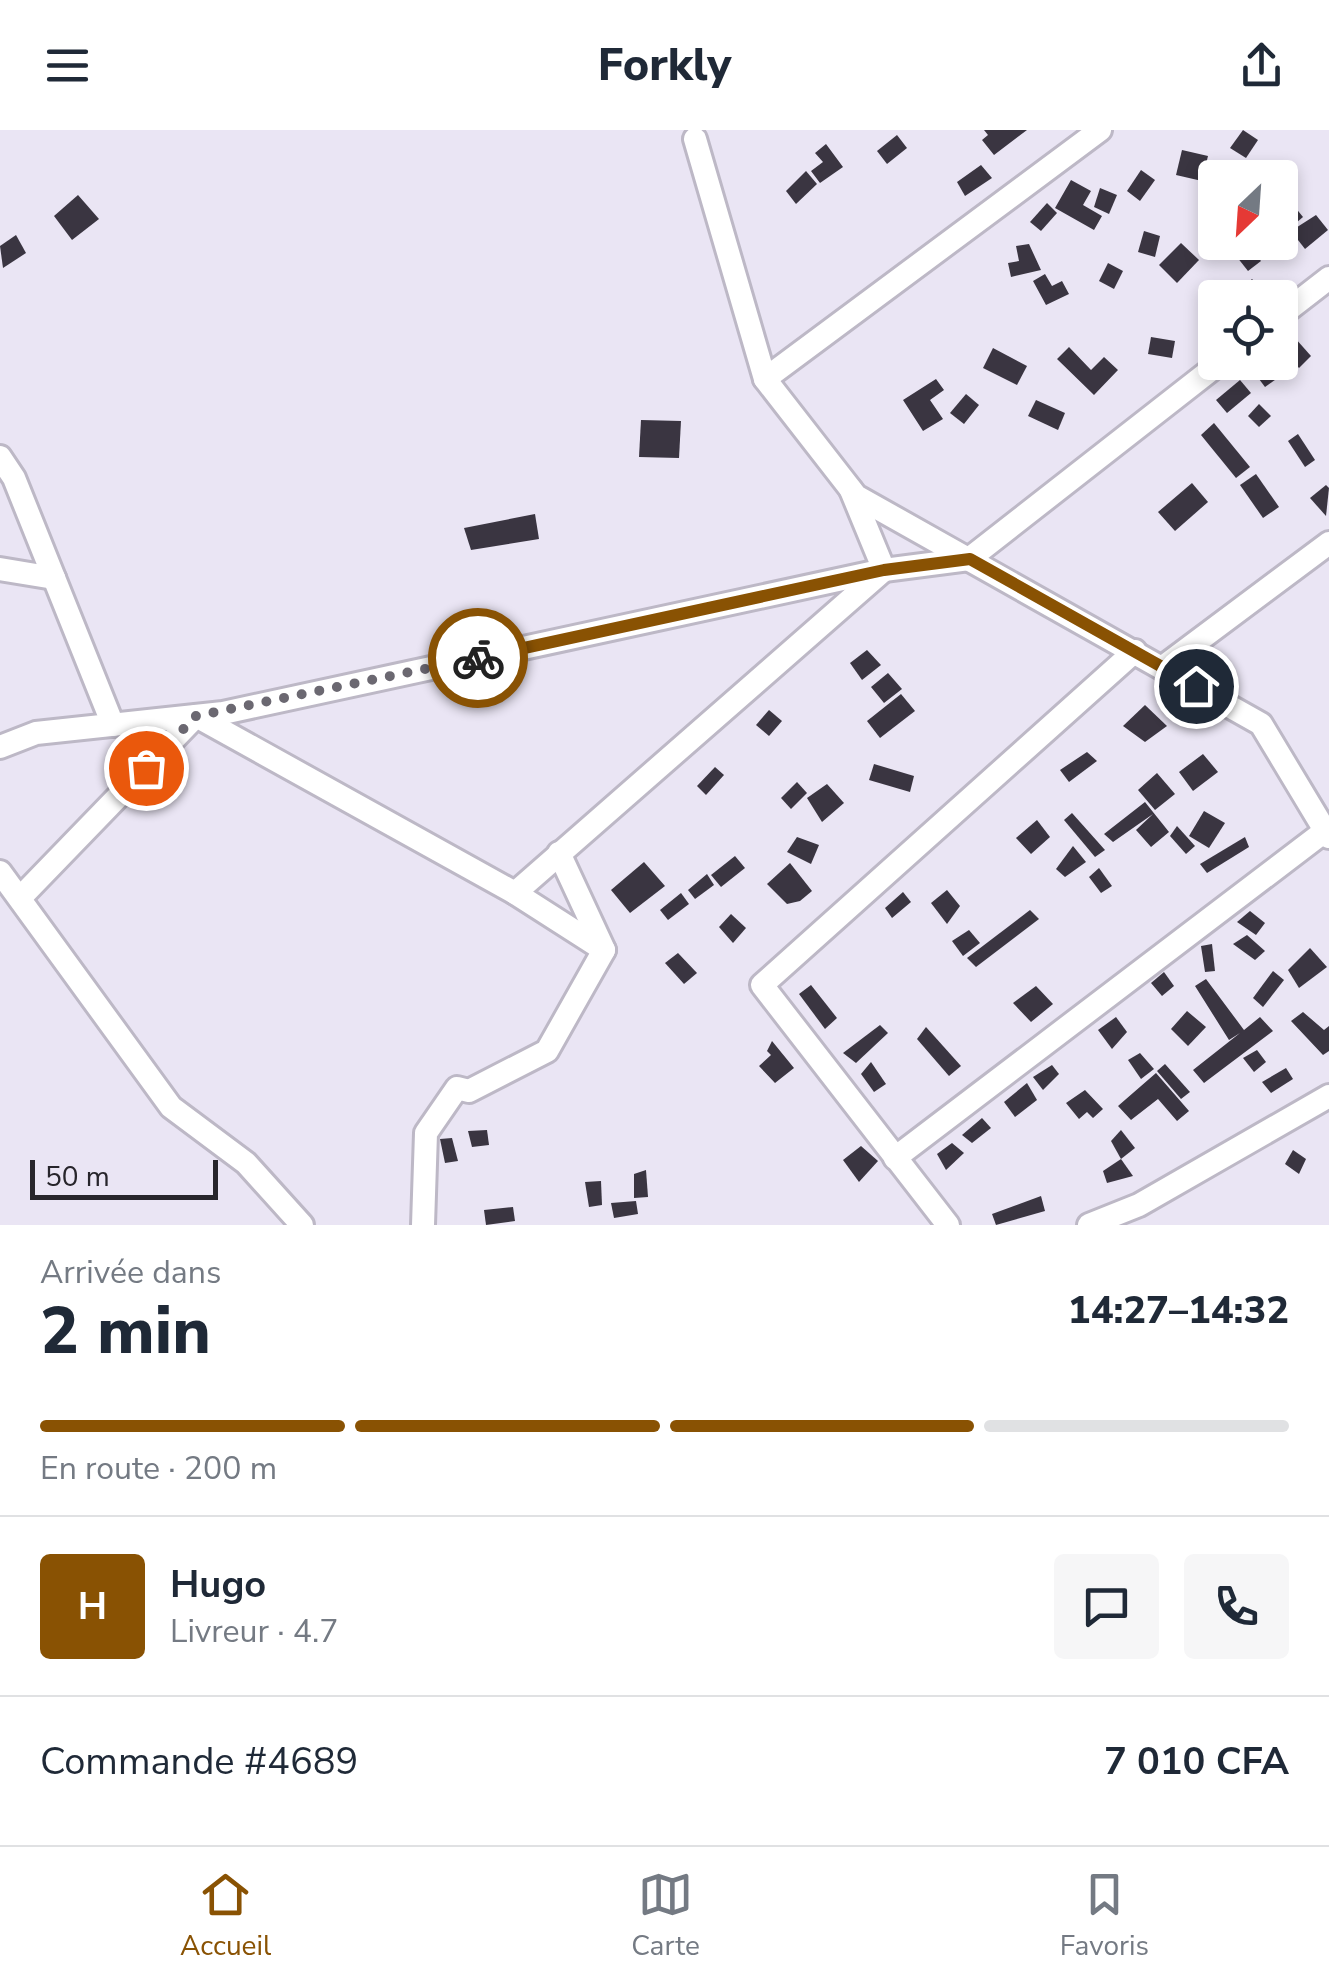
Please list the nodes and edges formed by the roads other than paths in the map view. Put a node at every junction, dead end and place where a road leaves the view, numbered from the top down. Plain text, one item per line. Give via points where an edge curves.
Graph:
1 (1100, 130) edge
2 (692, 133) edge
3 (1329, 278) edge
4 (1298, 302) edge
5 (765, 379) junction
6 (1198, 380) edge
7 (0, 457) edge
8 (850, 487) junction
9 (1329, 543) edge
10 (970, 559) junction
11 (0, 570) edge
12 (884, 570) junction
13 (54, 578) junction
14 (1135, 650) junction
15 (1164, 667) junction
16 (196, 716) junction
17 (113, 725) junction
18 (0, 748) edge
19 (1327, 834) edge
20 (559, 853) junction
21 (0, 872) edge
22 (516, 893) junction
23 (20, 898) junction
24 (604, 950) junction
25 (1329, 1096) edge
26 (895, 1158) junction
27 (302, 1225) edge
28 (423, 1225) edge
29 (948, 1225) edge
30 (1088, 1225) edge

1 - 5 street
2 - 5 street
3 - 4 street
5 - 8 street
6 - 10 street
7 - 13 street
8 - 10 street
8 - 12 street
9 - 15 street
10 - 12 street
10 - 14 street
11 - 13 street
12 - 16 street
12 - 20 street
13 - 17 street
14 - 15 street
14 - 26 street via 762,985
15 - 19 street via 1262,724
16 - 17 street
16 - 22 street
16 - 23 street
17 - 18 street via 36,733
19 - 26 street
20 - 22 street
20 - 24 street
21 - 23 street
22 - 24 street
23 - 27 street via 172,1107 246,1163
24 - 28 street via 547,1051 469,1091 457,1088 426,1133
25 - 30 street via 1139,1204
26 - 29 street

